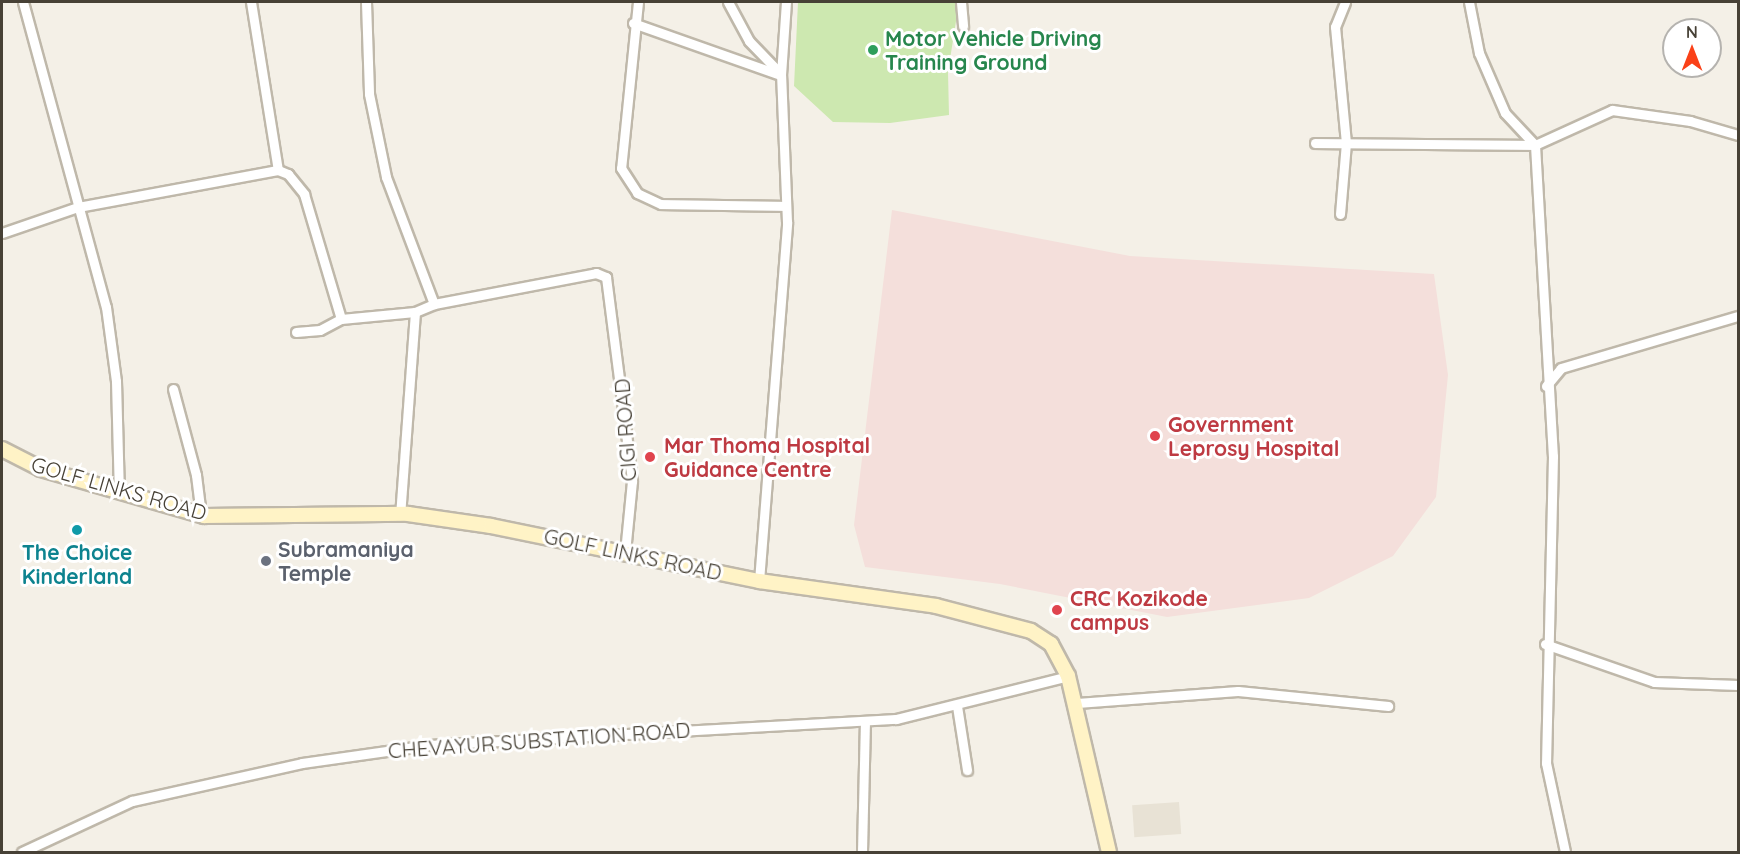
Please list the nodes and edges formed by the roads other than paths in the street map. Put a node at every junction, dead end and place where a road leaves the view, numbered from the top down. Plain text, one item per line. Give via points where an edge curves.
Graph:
1 (23, 2) edge
2 (251, 2) edge
3 (366, 2) edge
4 (638, 2) edge
5 (728, 2) edge
6 (786, 2) edge
7 (960, 2) edge
8 (1345, 2) edge
9 (1469, 2) edge
10 (633, 24) junction
11 (963, 26) dead end
12 (781, 75) junction
13 (1738, 135) edge
14 (1315, 143) dead end
15 (1346, 143) junction
16 (1535, 145) junction
17 (278, 170) junction
18 (786, 206) junction
19 (78, 207) junction
20 (1340, 214) dead end
21 (2, 233) edge
22 (435, 304) junction
23 (415, 312) junction
24 (1738, 316) edge
25 (341, 319) junction
26 (296, 332) dead end
27 (1546, 386) junction
28 (173, 389) dead end
29 (2, 449) edge
30 (119, 492) junction
31 (400, 514) junction
32 (201, 515) junction
33 (625, 552) junction
34 (759, 581) junction
35 (1545, 644) junction
36 (1068, 676) junction
37 (1738, 685) edge
38 (1077, 703) junction
39 (957, 706) junction
40 (1388, 706) dead end
41 (865, 721) junction
42 (967, 770) dead end
43 (22, 852) edge
44 (862, 852) edge
45 (1109, 852) edge
46 (1565, 852) edge

1 - 19 street
2 - 17 street
3 - 22 street via 369,94 386,177
4 - 10 street
5 - 12 street via 749,41
6 - 12 street
7 - 11 street
8 - 15 street via 1335,27
9 - 16 street via 1479,53 1504,113
10 - 12 street
10 - 18 street via 621,168 637,193 661,204
12 - 18 street
13 - 16 street via 1690,121 1612,110
14 - 15 street
15 - 16 street
15 - 20 street
16 - 27 street
17 - 19 street
17 - 25 street via 304,194
18 - 34 street
19 - 21 street
19 - 30 street via 106,306 116,381
22 - 23 street
22 - 33 street, CIGI ROAD via 596,273 606,277 618,345 632,481
23 - 25 street
23 - 31 street
24 - 27 street via 1561,368
25 - 26 street via 320,330
27 - 35 street via 1554,512
28 - 32 street via 196,475
29 - 30 main road, GOLF LINKS ROAD via 41,469
30 - 32 main road, GOLF LINKS ROAD
31 - 32 main road, GOLF LINKS ROAD
31 - 33 main road, GOLF LINKS ROAD via 491,525
33 - 34 main road, GOLF LINKS ROAD
34 - 36 main road, GOLF LINKS ROAD via 936,606 1031,631 1051,644
35 - 37 street via 1654,682
35 - 46 street via 1546,764
36 - 38 main road, GOLF LINKS ROAD
36 - 39 street, CHEVAYUR SUBSTATION ROAD
38 - 40 street via 1238,691
38 - 45 main road, GOLF LINKS ROAD
39 - 41 street, CHEVAYUR SUBSTATION ROAD
39 - 42 street
41 - 43 street, CHEVAYUR SUBSTATION ROAD via 429,745 302,763 132,801
41 - 44 street

